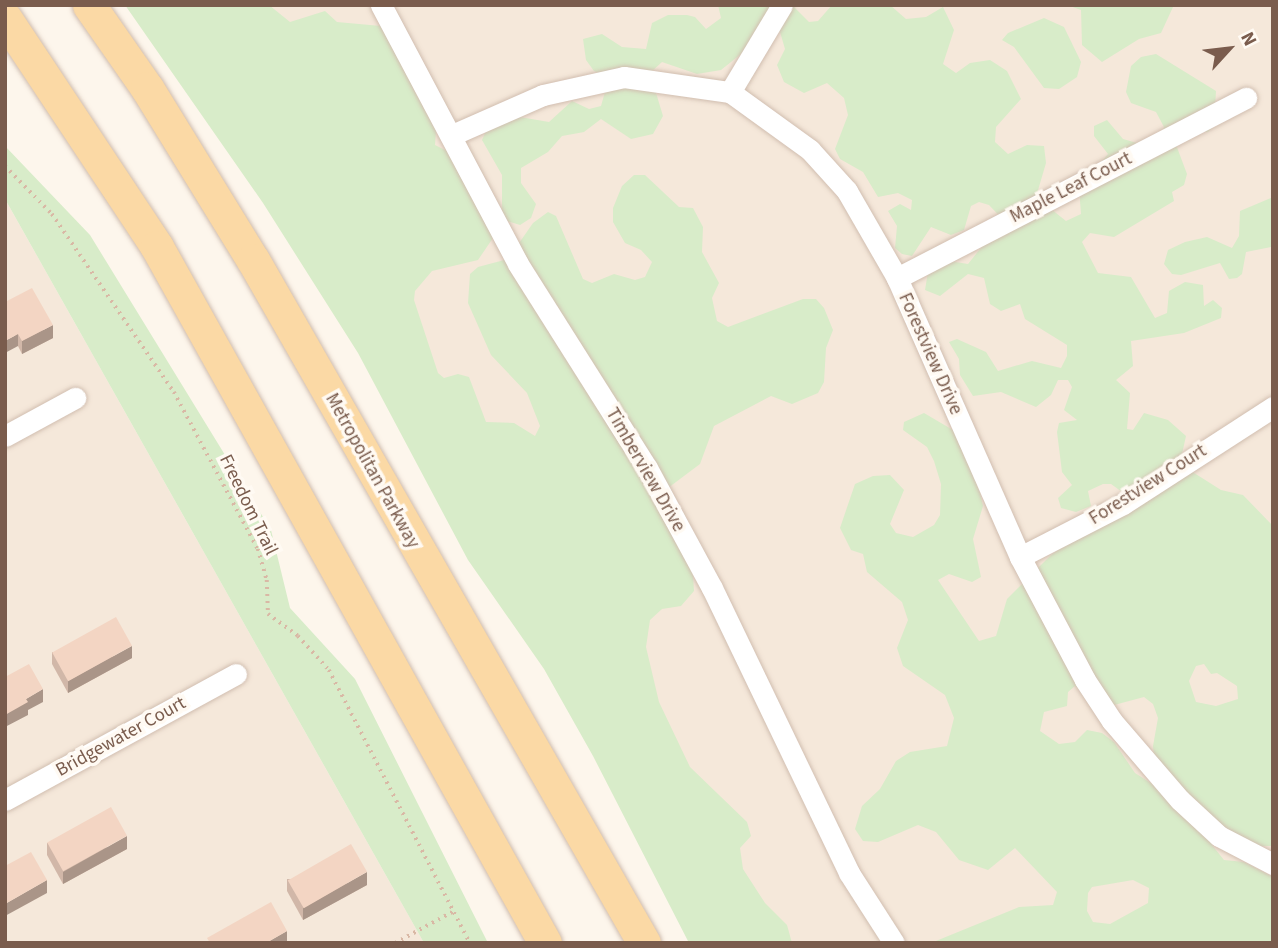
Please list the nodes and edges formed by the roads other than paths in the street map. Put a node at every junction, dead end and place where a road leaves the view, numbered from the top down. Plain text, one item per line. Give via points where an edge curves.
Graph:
1 (89, 5) edge
2 (381, 5) edge
3 (782, 5) edge
4 (5, 18) edge
5 (730, 92) junction
6 (1246, 98) dead end
7 (452, 135) junction
8 (897, 278) junction
9 (75, 398) dead end
10 (1273, 407) edge
11 (5, 436) edge
12 (1020, 557) junction
13 (236, 674) dead end
14 (5, 800) edge
15 (1273, 864) edge
16 (545, 943) edge
17 (644, 943) edge
18 (894, 943) edge

1 - 17 main road, Metropolitan Parkway via 247,249
2 - 7 street, Timberview Drive
3 - 5 street
4 - 16 main road via 157,247
5 - 7 street, Forestview Drive via 684,83 600,79 543,95
5 - 8 street, Forestview Drive via 810,150 833,173
6 - 8 street, Maple Leaf Court
7 - 18 street, Timberview Drive via 518,264 647,468 712,588 849,873
8 - 12 street, Forestview Drive
9 - 11 street
10 - 12 street, Forestview Court via 1123,504
12 - 15 street, Forestview Drive via 1085,680 1133,746 1219,836
13 - 14 street, Bridgewater Court

